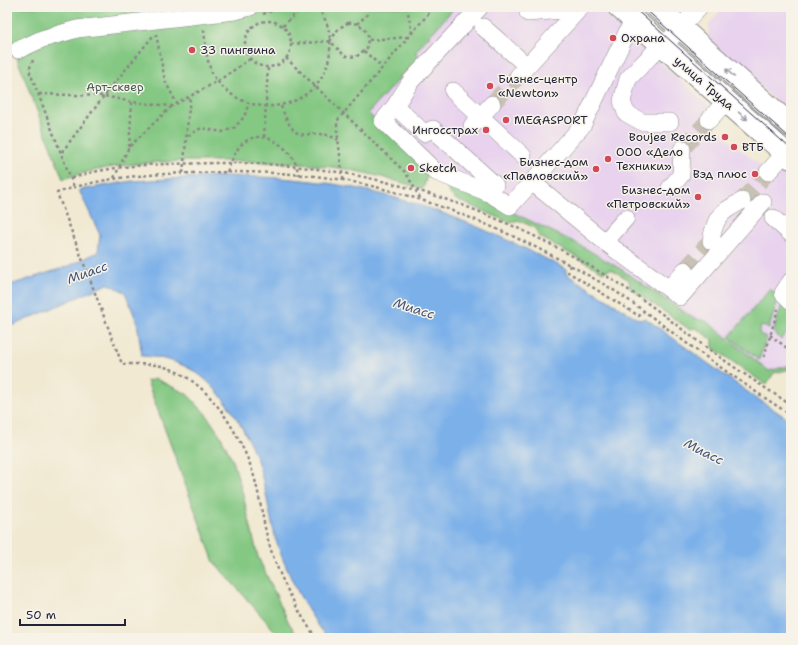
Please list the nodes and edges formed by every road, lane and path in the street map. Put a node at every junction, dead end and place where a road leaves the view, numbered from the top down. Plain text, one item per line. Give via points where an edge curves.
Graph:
1 (284, 7) edge
2 (302, 7) edge
3 (318, 7) edge
4 (370, 7) edge
5 (407, 7) edge
6 (434, 7) edge
7 (480, 7) edge
8 (564, 7) edge
9 (581, 7) edge
10 (658, 7) edge
11 (699, 7) edge
12 (254, 12) edge
13 (626, 13) edge
14 (528, 14) dead end
15 (357, 24) junction
16 (283, 26) junction
17 (483, 27) dead end
18 (197, 28) dead end
19 (680, 28) junction
20 (162, 32) dead end
21 (155, 33) junction
22 (148, 34) dead end
23 (412, 34) junction
24 (408, 37) junction
25 (369, 40) junction
26 (330, 42) junction
27 (291, 44) junction
28 (662, 46) junction
29 (18, 50) dead end
30 (364, 51) junction
31 (34, 56) dead end
32 (286, 58) junction
33 (250, 59) junction
34 (268, 67) junction
35 (382, 67) junction
36 (218, 82) junction
37 (314, 86) junction
38 (453, 91) dead end
39 (39, 94) junction
40 (104, 96) junction
41 (190, 97) junction
42 (132, 102) junction
43 (725, 102) junction
44 (250, 103) junction
45 (177, 104) junction
46 (492, 104) tunnel mouth
47 (172, 106) junction
48 (266, 106) junction
49 (281, 106) junction
50 (395, 106) junction
51 (342, 113) junction
52 (709, 120) tunnel mouth
53 (476, 121) junction
54 (670, 122) dead end
55 (791, 126) edge
56 (188, 136) junction
57 (264, 137) junction
58 (270, 139) junction
59 (338, 140) junction
60 (270, 144) dead end
61 (129, 147) junction
62 (682, 149) tunnel mouth
63 (62, 152) junction
64 (788, 155) edge
65 (523, 156) dead end
66 (230, 163) junction
67 (184, 164) junction
68 (296, 166) junction
69 (119, 168) junction
70 (227, 172) junction
71 (342, 172) junction
72 (768, 172) tunnel mouth
73 (183, 173) junction
74 (299, 175) junction
75 (72, 178) junction
76 (114, 178) junction
77 (344, 180) junction
78 (532, 182) junction
79 (74, 187) junction
80 (670, 188) dead end
81 (415, 189) junction
82 (489, 193) junction
83 (422, 200) junction
84 (742, 201) tunnel mouth
85 (763, 202) dead end
86 (626, 218) dead end
87 (773, 218) dead end
88 (791, 234) edge
89 (711, 241) tunnel mouth
90 (605, 242) junction
91 (570, 266) junction
92 (685, 270) tunnel mouth
93 (669, 289) junction
94 (788, 292) edge
95 (644, 311) junction
96 (770, 334) junction
97 (791, 351) edge
98 (764, 357) dead end
99 (791, 405) edge
100 (791, 415) edge
101 (316, 638) edge

1 - 12 path
2 - 16 path
3 - 26 path via 329,30
4 - 15 path via 368,14
5 - 23 path
6 - 23 path
7 - 50 street via 411,81
8 - 14 street via 562,10
9 - 17 street via 523,71
10 - 19 main road, улица Труда
11 - 19 street
12 - 29 street via 227,12 77,29 42,38
13 - 28 main road, улица Труда
13 - 78 street via 582,126
15 - 25 path via 366,32
15 - 26 path via 348,23 342,26
16 - 27 path via 288,31
16 - 33 path via 266,21 253,26 248,32 245,45
18 - 36 path via 204,27 206,52
19 - 28 street
55 -> 19 main road, улица Труда
20 - 21 path
21 - 22 path
21 - 40 path
21 - 45 path via 166,81
23 - 24 path
24 - 25 path
24 - 35 path
25 - 30 path
26 - 27 path
26 - 30 path via 340,53 348,57
26 - 37 path via 327,68
27 - 32 path
28 - 43 main road, улица Труда
28 - 54 street via 628,79 622,101 626,113 642,122
30 - 35 path
31 - 39 path via 29,70
32 - 34 path via 281,63
32 - 37 path
33 - 34 path
33 - 36 path
34 - 48 path
35 - 51 path
36 - 41 path
36 - 44 path via 233,95
37 - 49 path via 298,100
37 - 51 path
38 - 53 street
39 - 40 path
39 - 63 path
40 - 42 path
40 - 63 path
41 - 45 path
41 - 56 path
42 - 47 path
42 - 61 path
43 - 52 street
43 -> 64 main road, улица Труда
44 - 48 path
44 - 56 path via 244,117 234,128 222,132 201,128
45 - 47 path
46 - 53 street
47 - 61 path
48 - 49 path
48 - 57 path
49 - 59 path via 285,119 294,132 302,135 325,134
50 - 82 street via 424,133 433,129 495,185
50 - 82 street via 383,121 436,172
51 - 59 path via 338,121
51 - 81 path via 406,173
53 - 65 street
56 - 67 path
57 - 58 path
57 - 66 path via 244,141
58 - 60 path
58 - 68 path via 290,153
59 - 71 path
61 - 69 path
62 - 80 street via 681,175
63 - 75 path
64 - 72 street
66 - 67 path
66 - 68 path
66 - 70 path
67 - 69 path
67 - 73 path
68 - 71 path
68 - 74 path
69 - 75 path
69 - 76 path
70 - 73 path
70 - 74 path
71 - 77 path
71 - 81 path
73 - 76 path
74 - 77 path
75 - 79 path
76 - 79 path
77 - 83 path
78 - 82 street via 510,206
78 - 90 street
79 - 101 path via 57,193 122,364 156,366 187,378 210,397 229,422 251,467 270,547 300,615
81 - 83 path
81 - 99 path via 483,213 581,262 627,289
83 - 91 path via 473,219
84 - 89 street via 728,208 714,223
85 - 93 street via 680,297
86 - 90 street
87 - 88 street
90 - 93 street
91 - 95 path
91 - 95 path via 568,272 639,316
92 - 93 street
94 - 96 path
95 - 100 path via 763,398
96 - 97 path
96 - 98 path

